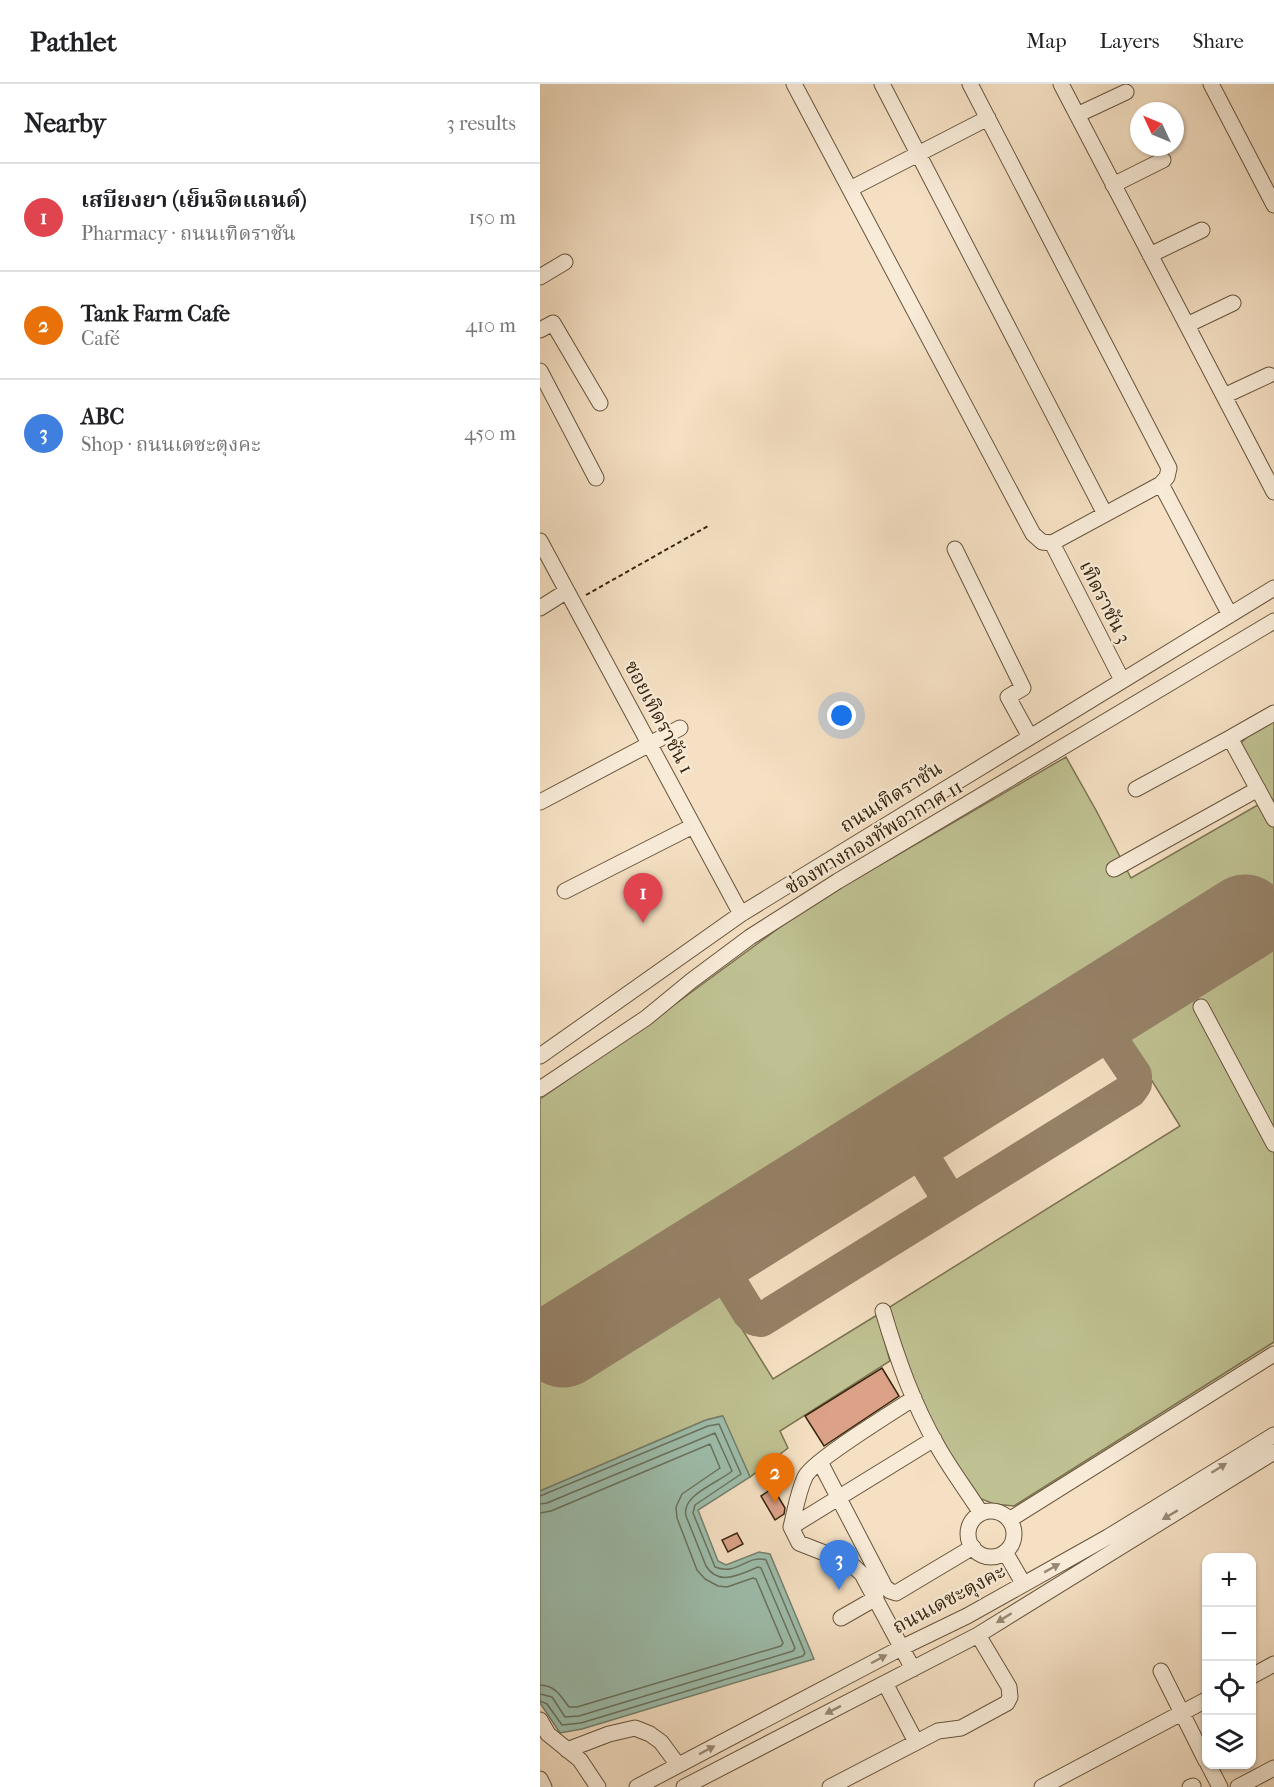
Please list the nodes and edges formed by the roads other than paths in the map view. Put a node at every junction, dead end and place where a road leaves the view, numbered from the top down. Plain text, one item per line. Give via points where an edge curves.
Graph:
1 (794, 84) edge
2 (882, 84) edge
3 (970, 84) edge
4 (1061, 84) edge
5 (1211, 84) edge
6 (1126, 92) dead end
7 (1077, 115) junction
8 (988, 118) junction
9 (918, 154) junction
10 (1162, 160) dead end
11 (1113, 185) junction
12 (850, 189) junction
13 (1274, 205) edge
14 (1202, 230) dead end
15 (1150, 255) junction
16 (565, 262) dead end
17 (540, 277) edge
18 (1233, 303) dead end
19 (1187, 325) junction
20 (540, 330) edge
21 (540, 371) edge
22 (1269, 375) dead end
23 (1224, 396) junction
24 (600, 403) dead end
25 (1268, 466) edge
26 (596, 478) dead end
27 (1161, 484) junction
28 (1274, 492) edge
29 (1105, 514) junction
30 (540, 541) edge
31 (1052, 543) junction
32 (955, 549) dead end
33 (1274, 588) edge
34 (570, 597) junction
35 (540, 608) edge
36 (1230, 615) junction
37 (1274, 621) edge
38 (1122, 680) junction
39 (1274, 713) edge
40 (680, 728) dead end
41 (1030, 737) junction
42 (1230, 738) junction
43 (649, 744) junction
44 (1136, 789) dead end
45 (1258, 789) junction
46 (540, 802) edge
47 (1274, 819) edge
48 (693, 826) junction
49 (1114, 869) dead end
50 (565, 891) dead end
51 (741, 914) junction
52 (1201, 1007) dead end
53 (540, 1056) edge
54 (540, 1089) edge
55 (1274, 1144) edge
56 (883, 1311) dead end
57 (1274, 1354) edge
58 (914, 1398) junction
59 (1274, 1434) edge
60 (934, 1439) junction
61 (1274, 1452) edge
62 (820, 1462) junction
63 (838, 1499) junction
64 (981, 1513) junction
65 (1009, 1520) junction
66 (791, 1527) junction
67 (973, 1547) junction
68 (1005, 1552) junction
69 (1023, 1583) junction
70 (876, 1598) junction
71 (841, 1618) dead end
72 (978, 1635) junction
73 (901, 1648) junction
74 (1274, 1664) edge
75 (913, 1669) junction
76 (1161, 1671) dead end
77 (1256, 1673) edge
78 (885, 1683) junction
79 (1202, 1702) edge
80 (1181, 1714) junction
81 (540, 1720) edge
82 (916, 1742) junction
83 (567, 1750) junction
84 (1202, 1754) edge
85 (678, 1765) junction
86 (1274, 1768) edge
87 (1210, 1769) edge
88 (540, 1779) edge
89 (544, 1787) edge
90 (598, 1787) edge
91 (637, 1787) edge
92 (684, 1787) edge
93 (830, 1787) edge
94 (1042, 1787) edge
95 (1220, 1787) edge
96 (1238, 1787) edge

1 - 12 street
2 - 9 street
3 - 8 street
4 - 7 street
5 - 13 street
6 - 7 street
7 - 11 street
8 - 9 street
8 - 27 street via 1169,468
9 - 12 street
9 - 29 street
10 - 11 street
11 - 15 street
12 - 31 street via 1033,534 1042,542
14 - 15 street
15 - 19 street
16 - 17 street
18 - 19 street
19 - 23 street
20 - 24 street via 553,323
21 - 26 street
22 - 23 street
23 - 25 street
25 - 28 street
27 - 29 street
27 - 36 street
29 - 31 street
30 - 34 street, ซอยเทิดราชัน 1
31 - 38 street, เทิดราชัน 3
32 - 41 street via 1023,688 1008,697
33 - 36 street, ถนนเทิดราชัน
34 - 35 street
34 - 43 street, ซอยเทิดราชัน 1
36 - 38 street, ถนนเทิดราชัน
37 - 54 street, ช่องทางกองทัพอากาศ 11 via 750,937 646,1018
38 - 41 street, ถนนเทิดราชัน
39 - 42 street
40 - 43 street
41 - 51 street, ถนนเทิดราชัน
42 - 44 street
42 - 45 street
43 - 46 street
43 - 48 street, ซอยเทิดราชัน 1
45 - 47 street
45 - 49 street
48 - 50 street
48 - 51 street, ซอยเทิดราชัน 1
51 - 53 street, ถนนเทิดราชัน
52 - 55 street
56 - 58 street
57 - 65 street
58 - 60 street
58 - 62 street
69 -> 59 street, ถนนเดชะตุงคะ via 1108,1537
60 - 63 street
60 - 64 street
61 -> 72 street
62 - 63 street
62 - 66 street via 805,1475
63 - 66 street
63 - 67 street via 890,1591 896,1593
64 - 65 street via 1000,1512
64 - 67 street via 968,1532
65 - 68 street via 1013,1540
66 - 70 street via 799,1543 850,1563 862,1574
67 - 68 street via 991,1556
68 - 69 street
69 - 73 street, ถนนเดชะตุงคะ
70 - 71 street
70 - 73 street
72 - 75 street
72 - 82 street via 1009,1687 1010,1697 961,1728 938,1731
73 - 75 street
85 -> 73 street, ถนนเดชะตุงคะ
74 - 77 street
75 - 78 street
76 - 80 street
78 - 82 street
78 -> 92 street
79 - 80 street
80 - 84 street
80 - 94 street
81 - 83 street via 548,1734
82 - 93 street
83 - 85 street via 635,1728 661,1742
83 - 90 street via 580,1760
85 - 91 street, ถนนเดชะตุงคะ
86 - 96 street
87 - 95 street
88 - 89 street

